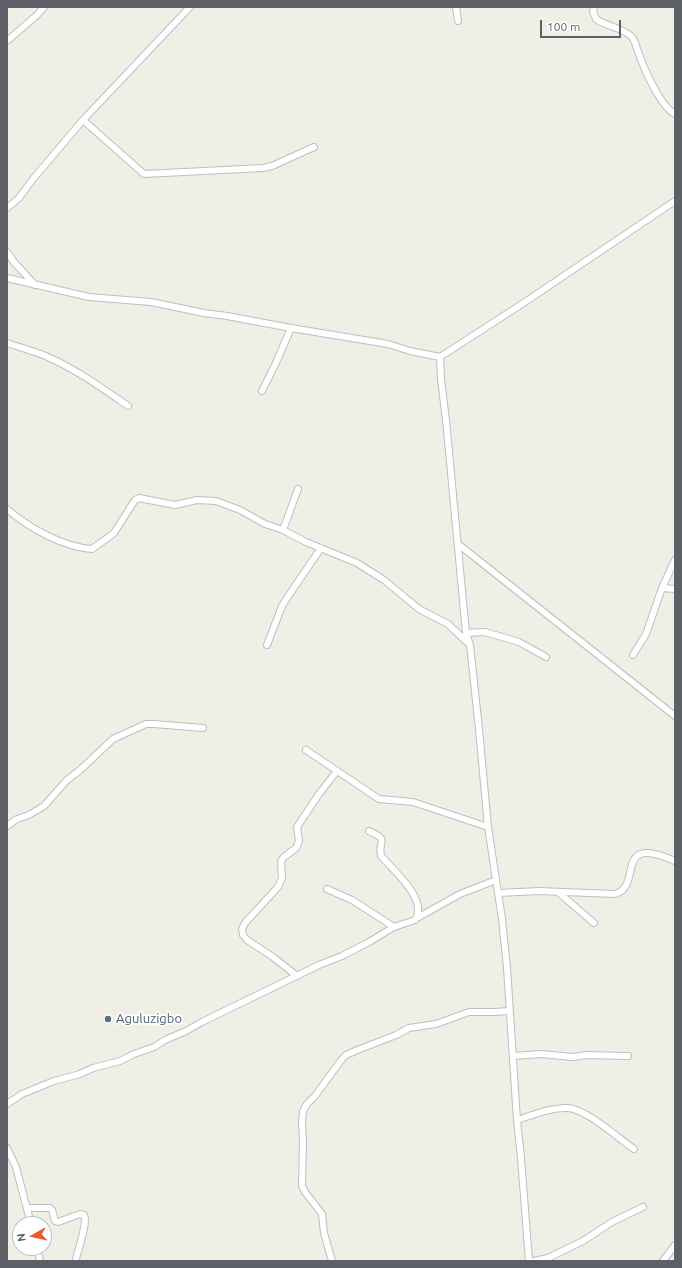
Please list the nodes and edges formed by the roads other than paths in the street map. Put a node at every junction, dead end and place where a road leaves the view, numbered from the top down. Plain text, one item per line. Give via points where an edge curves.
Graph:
1 (44, 7) edge
2 (190, 7) edge
3 (456, 7) edge
4 (594, 7) edge
5 (458, 21) dead end
6 (7, 40) edge
7 (675, 114) edge
8 (83, 120) junction
9 (314, 147) dead end
10 (675, 201) edge
11 (7, 208) edge
12 (7, 252) edge
13 (7, 278) edge
14 (35, 285) junction
15 (292, 328) junction
16 (7, 343) edge
17 (440, 357) junction
18 (262, 391) dead end
19 (128, 406) dead end
20 (298, 489) dead end
21 (7, 509) edge
22 (283, 530) junction
23 (458, 544) junction
24 (321, 548) junction
25 (675, 560) edge
26 (662, 588) junction
27 (675, 589) edge
28 (466, 633) junction
29 (268, 645) dead end
30 (470, 645) junction
31 (633, 655) dead end
32 (546, 657) dead end
33 (675, 716) edge
34 (203, 728) dead end
35 (306, 750) dead end
36 (337, 771) junction
37 (7, 826) edge
38 (488, 827) junction
39 (369, 831) dead end
40 (675, 861) edge
41 (496, 880) junction
42 (328, 889) dead end
43 (558, 892) junction
44 (498, 893) junction
45 (417, 918) junction
46 (594, 923) dead end
47 (394, 926) junction
48 (297, 976) junction
49 (509, 1011) junction
50 (513, 1056) junction
51 (628, 1056) dead end
52 (7, 1104) edge
53 (517, 1120) junction
54 (7, 1148) edge
55 (634, 1149) dead end
56 (643, 1207) dead end
57 (27, 1208) junction
58 (30, 1216) edge
59 (675, 1245) edge
60 (76, 1259) dead end
61 (332, 1261) edge
62 (529, 1261) edge
63 (534, 1261) edge
64 (663, 1261) edge

1 - 6 street
2 - 8 street
3 - 5 street
4 - 7 street via 596,19 626,32 633,38 659,96
8 - 9 street via 144,174 263,168
8 - 11 street via 19,198
10 - 17 street
12 - 14 street
13 - 14 street
14 - 15 street via 89,297 151,302
15 - 17 street via 388,344
15 - 18 street
16 - 19 street via 47,356 89,379
17 - 23 street
20 - 22 street
21 - 22 street via 48,536 70,545 92,549 114,533 135,500 139,498 175,505 197,500 216,502
22 - 24 street
23 - 28 street
23 - 33 street
24 - 29 street via 285,602
24 - 30 street via 357,564 384,580 419,609 448,624
25 - 26 street
26 - 27 street
26 - 31 street via 646,634
28 - 30 street
28 - 32 street via 485,632 519,642
30 - 38 street
34 - 37 street via 146,724 113,739 67,780 44,806
35 - 36 street
36 - 38 street via 379,799 414,802
36 - 48 street via 297,827 298,842 296,848 281,861 282,878 278,887 244,923 242,929 247,940
38 - 41 street
39 - 45 street via 380,836 382,856 415,896
40 - 43 street via 651,853 640,854 633,860 627,885 622,892 615,894
41 - 44 street
41 - 45 street via 460,894
42 - 47 street via 352,900
43 - 44 street
43 - 46 street
44 - 49 street
45 - 47 street
47 - 48 street via 342,956
48 - 52 street via 154,1047 120,1061 54,1081 22,1094
49 - 50 street
49 - 61 street via 469,1012 436,1024 409,1028 355,1050 342,1059 316,1096 307,1104 302,1117 302,1186 322,1214
50 - 51 street
50 - 53 street
53 - 55 street via 558,1109 578,1110
53 - 62 street
54 - 57 street via 16,1167
56 - 63 street via 612,1222 583,1241 548,1258
57 - 58 street
57 - 60 street via 50,1208 58,1222 80,1214 84,1215 85,1225
59 - 64 street

